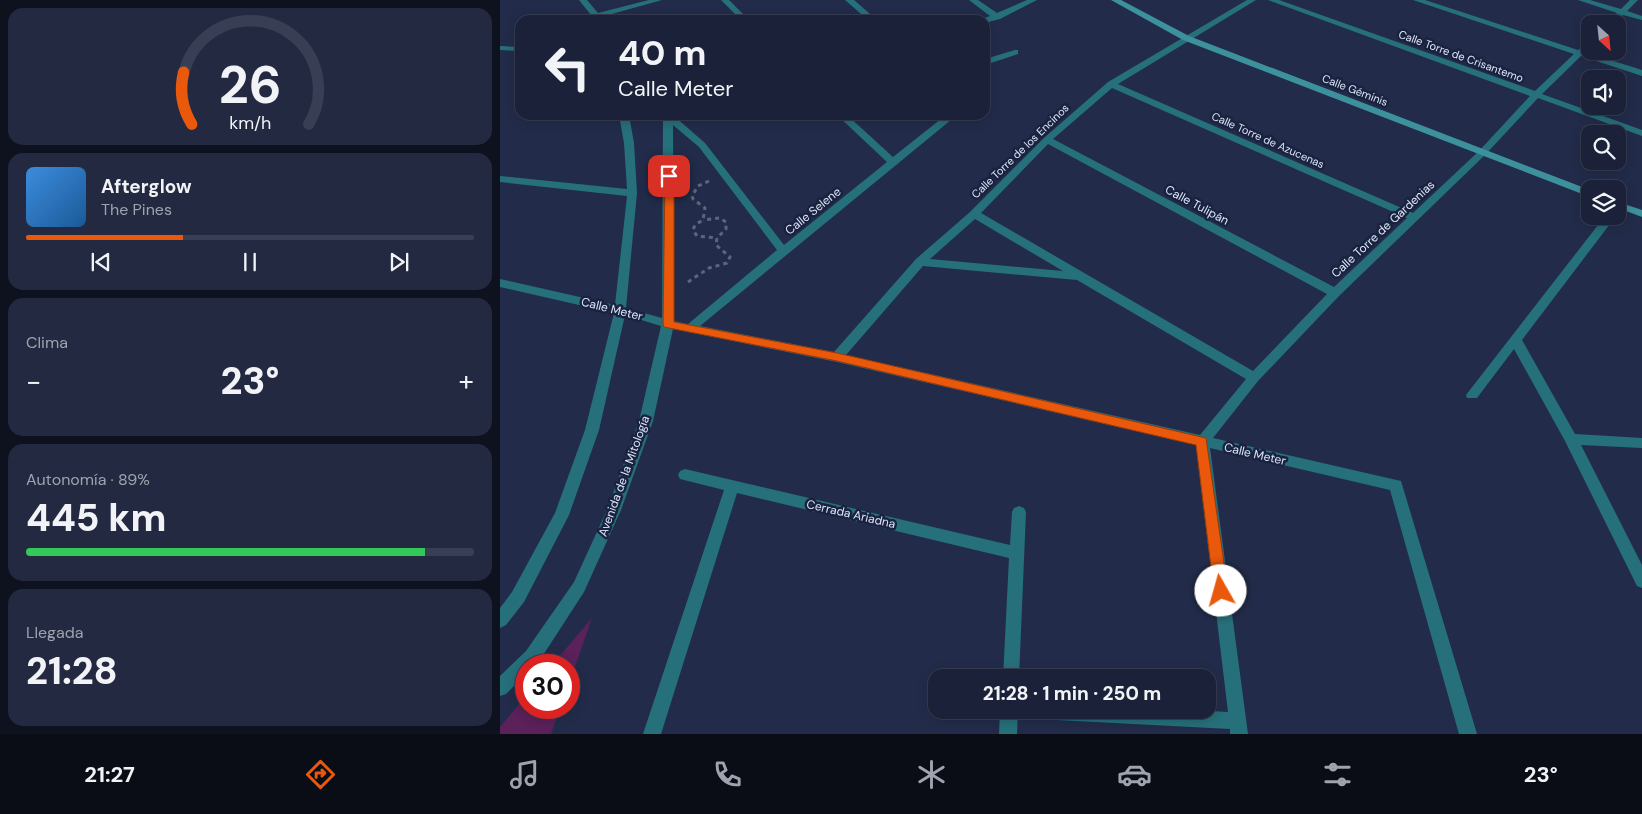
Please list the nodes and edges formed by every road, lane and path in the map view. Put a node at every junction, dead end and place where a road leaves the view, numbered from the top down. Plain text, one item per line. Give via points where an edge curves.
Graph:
1 (583, 0) edge
2 (658, 0) edge
3 (725, 0) edge
4 (849, 0) edge
5 (972, 0) edge
6 (1033, 0) edge
7 (1115, 0) edge
8 (1252, 0) edge
9 (1272, 0) edge
10 (1416, 0) edge
11 (1582, 0) edge
12 (1634, 0) edge
13 (1622, 12) junction
14 (596, 15) edge
15 (608, 15) edge
16 (740, 15) edge
17 (867, 15) edge
18 (1619, 15) edge
19 (997, 17) junction
20 (1642, 18) edge
21 (990, 19) edge
22 (1186, 38) junction
23 (500, 48) edge
24 (515, 49) edge
25 (1014, 52) dead end
26 (1580, 53) junction
27 (990, 60) edge
28 (1642, 73) edge
29 (1111, 84) junction
30 (1536, 95) junction
31 (625, 120) edge
32 (672, 120) edge
33 (676, 120) edge
34 (847, 120) edge
35 (946, 120) edge
36 (1642, 133) edge
37 (1047, 140) junction
38 (1482, 153) junction
39 (893, 162) junction
40 (724, 173) junction
41 (500, 179) edge
42 (1581, 191) edge
43 (632, 194) junction
44 (1626, 209) edge
45 (974, 214) junction
46 (1642, 214) edge
47 (1415, 218) junction
48 (703, 220) junction
49 (1604, 225) edge
50 (717, 238) junction
51 (782, 251) junction
52 (920, 262) junction
53 (1080, 276) junction
54 (500, 283) edge
55 (1335, 293) junction
56 (668, 294) junction
57 (620, 310) junction
58 (668, 324) junction
59 (690, 328) junction
60 (1515, 340) junction
61 (837, 357) junction
62 (1254, 378) junction
63 (1472, 395) dead end
64 (1571, 440) junction
65 (1202, 442) junction
66 (1642, 443) edge
67 (685, 475) dead end
68 (732, 486) junction
69 (1019, 512) dead end
70 (1017, 553) junction
71 (1642, 581) edge
72 (500, 620) edge
73 (1011, 669) edge
74 (500, 688) edge
75 (1009, 719) edge
76 (1137, 719) edge
77 (1238, 728) edge
78 (652, 734) edge
79 (1008, 734) edge
80 (1468, 734) edge

1 - 14 street
2 - 15 street
3 - 16 street
4 - 17 street
5 - 19 street
6 - 19 street
7 - 22 street, Calle Géminis
8 - 22 street, Calle Torre de los Encinos
9 - 30 street, Calle Torre de Crisantemo
10 - 26 street
11 - 13 street
12 - 13 street
13 - 18 street
13 - 20 street
19 - 21 street
22 - 29 street, Calle Torre de los Encinos
22 - 38 street, Calle Géminis
23 - 24 street
25 - 27 street
26 - 28 street
26 - 30 street, Calle Torre de Gardenias
29 - 37 street, Calle Torre de los Encinos
29 - 47 street, Calle Torre de Azucenas
30 - 36 street, Calle Torre de Crisantemo
30 - 38 street, Calle Torre de Gardenias
31 - 43 street
32 - 56 street, Avenida de la Mitología
33 - 40 street
34 - 39 street
35 - 39 street, Calle Selene
37 - 45 street, Calle Torre de los Encinos
37 - 55 street, Calle Tulipán
38 - 42 street, Calle Géminis
38 - 47 street, Calle Torre de Gardenias
39 - 51 street, Calle Selene
40 - 48 path via 694,191 693,199 705,208
40 - 51 street
41 - 43 street
43 - 57 street
44 - 46 street
45 - 52 street, Calle Torre de los Encinos
45 - 53 street
47 - 55 street, Calle Torre de Gardenias
48 - 50 path via 695,225 694,234
48 - 50 path via 720,218 726,222 726,229
49 - 60 street
50 - 56 path via 718,248 729,254 729,260 721,266 709,268
51 - 59 street, Calle Selene
52 - 53 street
52 - 61 street, Calle Torre de los Encinos
53 - 62 street
54 - 57 street, Calle Meter
55 - 62 street, Calle Torre de Gardenias
56 - 58 street, Avenida de la Mitología
57 - 58 street, Calle Meter
57 - 72 street via 592,430 562,515 518,597
58 - 59 street, Calle Meter
58 - 74 street, Avenida de la Mitología via 646,421 614,510 579,587 532,657
59 - 61 street, Calle Meter
60 - 63 street
60 - 64 street
61 - 65 street, Calle Meter
62 - 65 street, Calle Torre de Gardenias
64 - 66 street
64 - 71 street
65 - 77 street
65 - 80 street, Calle Meter via 1396,485
67 - 68 street, Cerrada Ariadna
68 - 70 street, Cerrada Ariadna
68 - 78 street
69 - 70 street
70 - 73 street
75 - 79 street
76 - 77 street

